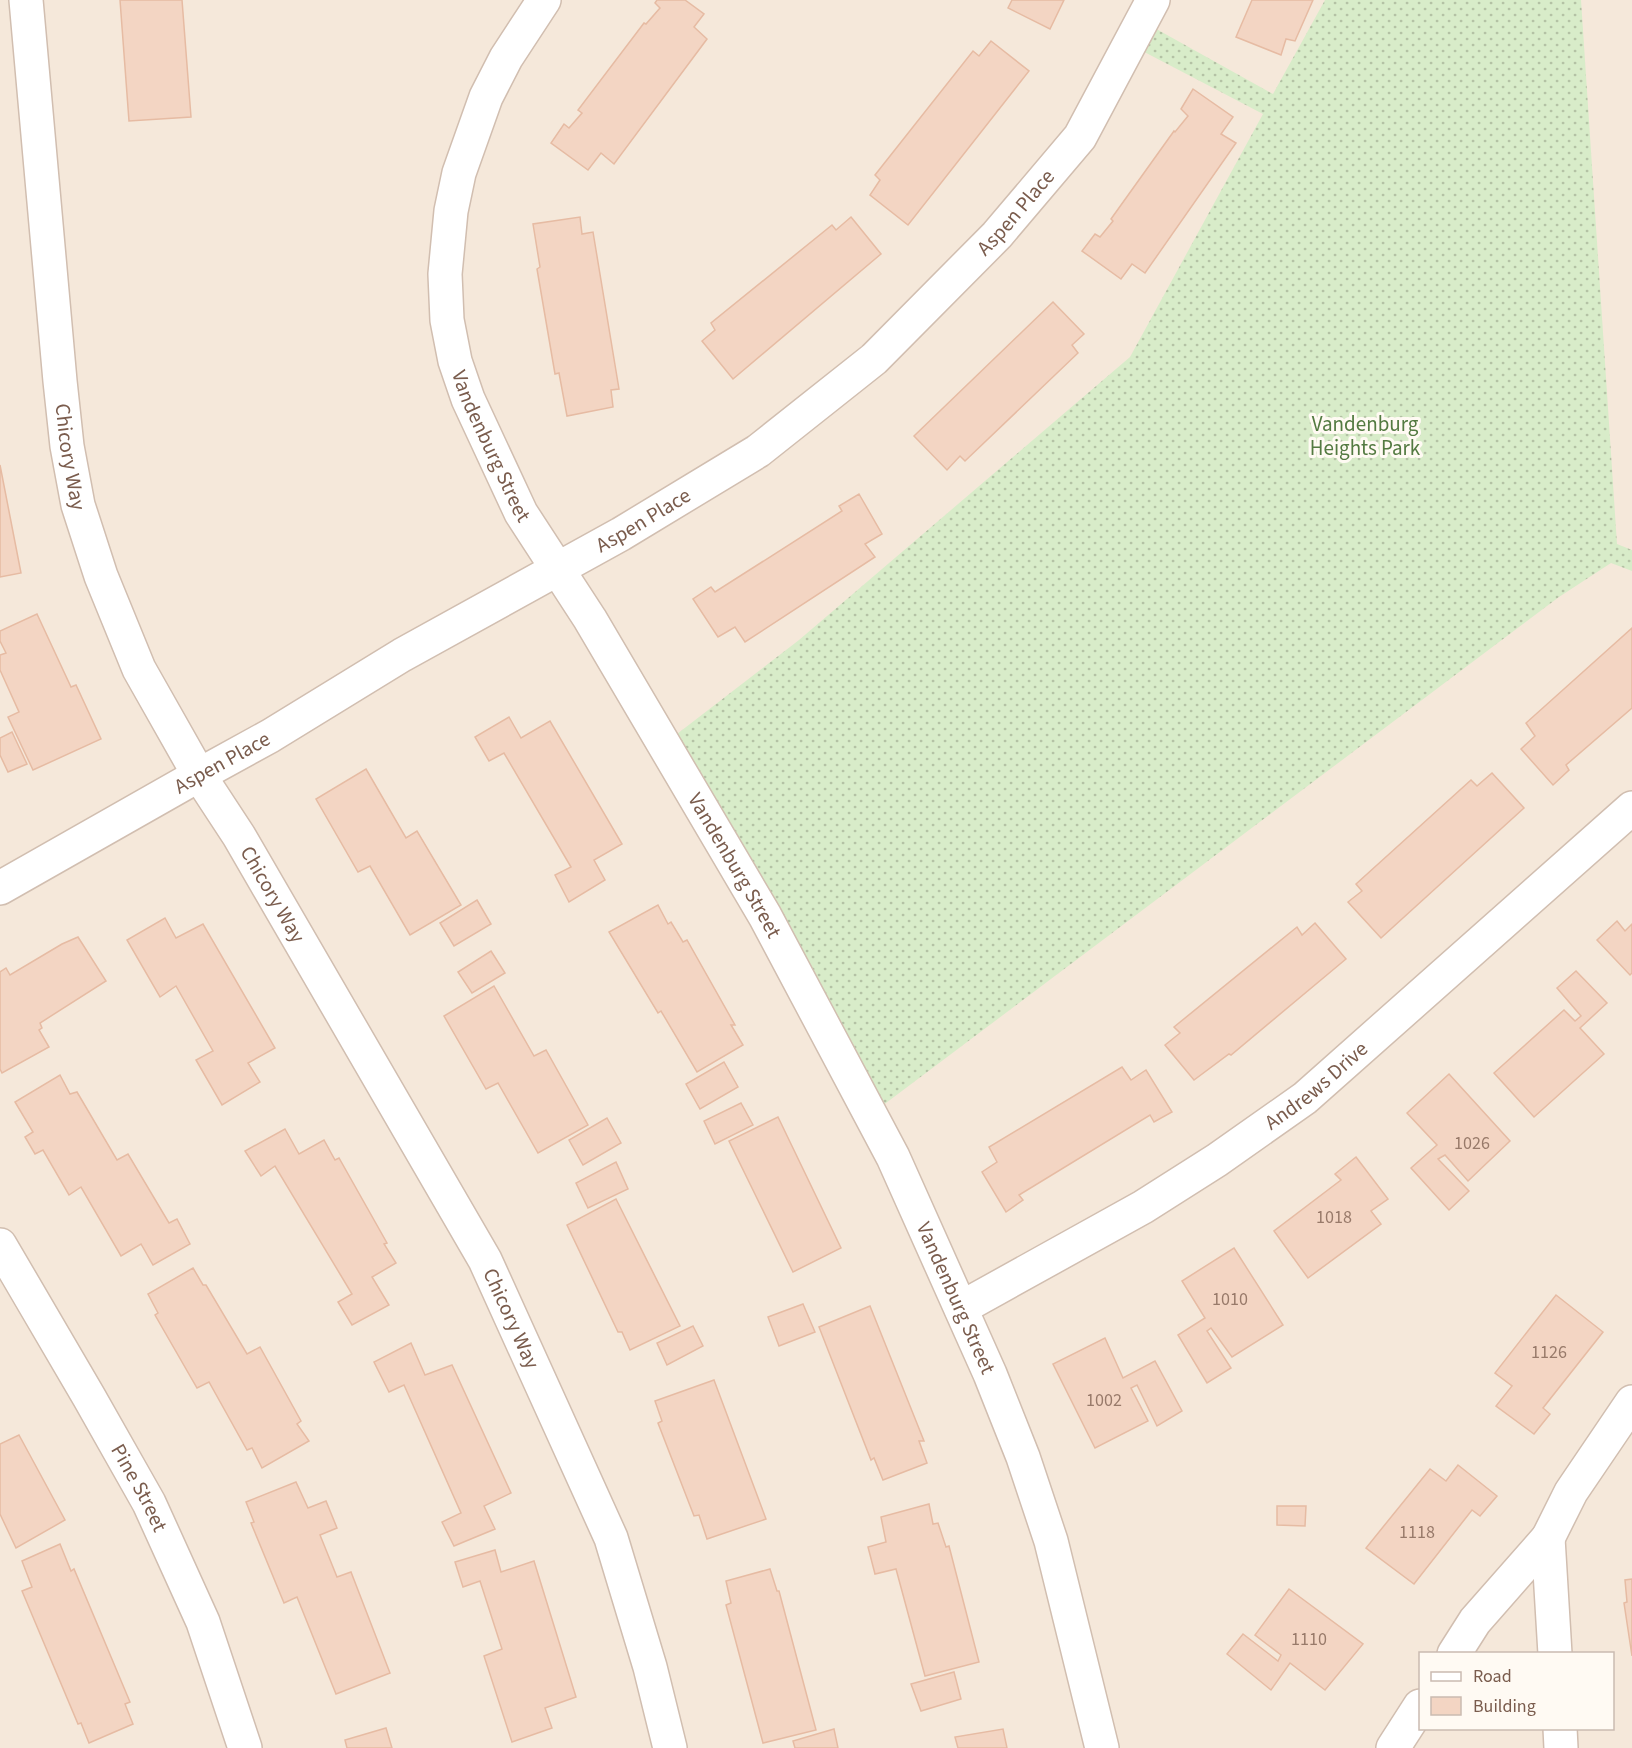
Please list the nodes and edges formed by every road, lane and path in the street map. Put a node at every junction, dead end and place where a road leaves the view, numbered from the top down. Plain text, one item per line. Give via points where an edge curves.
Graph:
1 (26, 0) edge
2 (543, 0) edge
3 (1153, 0) edge
4 (558, 568) junction
5 (199, 775) junction
6 (1632, 808) edge
7 (0, 888) edge
8 (0, 1245) edge
9 (961, 1308) junction
10 (1632, 1402) edge
11 (1548, 1538) junction
12 (1455, 1652) edge
13 (1555, 1652) edge
14 (1419, 1708) edge
15 (1560, 1730) edge
16 (245, 1748) edge
17 (670, 1748) edge
18 (1102, 1748) edge
19 (1393, 1748) edge
20 (1561, 1748) edge

1 - 5 street, Chicory Way via 60,381 78,505 101,576 139,669
2 - 4 street, Vandenburg Street via 506,58 478,118 459,172 445,274 447,320 468,399 521,513
3 - 4 street, Aspen Place via 1080,137 997,235 874,359 758,451
4 - 5 street, Aspen Place
4 - 9 street, Vandenburg Street via 765,916 893,1157
5 - 7 street, Aspen Place
5 - 17 street, Chicory Way via 239,836 485,1260 611,1538
6 - 9 street, Andrews Drive via 1305,1098 1143,1207
8 - 16 street, Pine Street via 149,1503 203,1622
9 - 18 street, Vandenburg Street via 1023,1457 1052,1540
10 - 11 street via 1571,1492
11 - 12 street via 1475,1621
11 - 13 street
14 - 19 street
15 - 20 street

